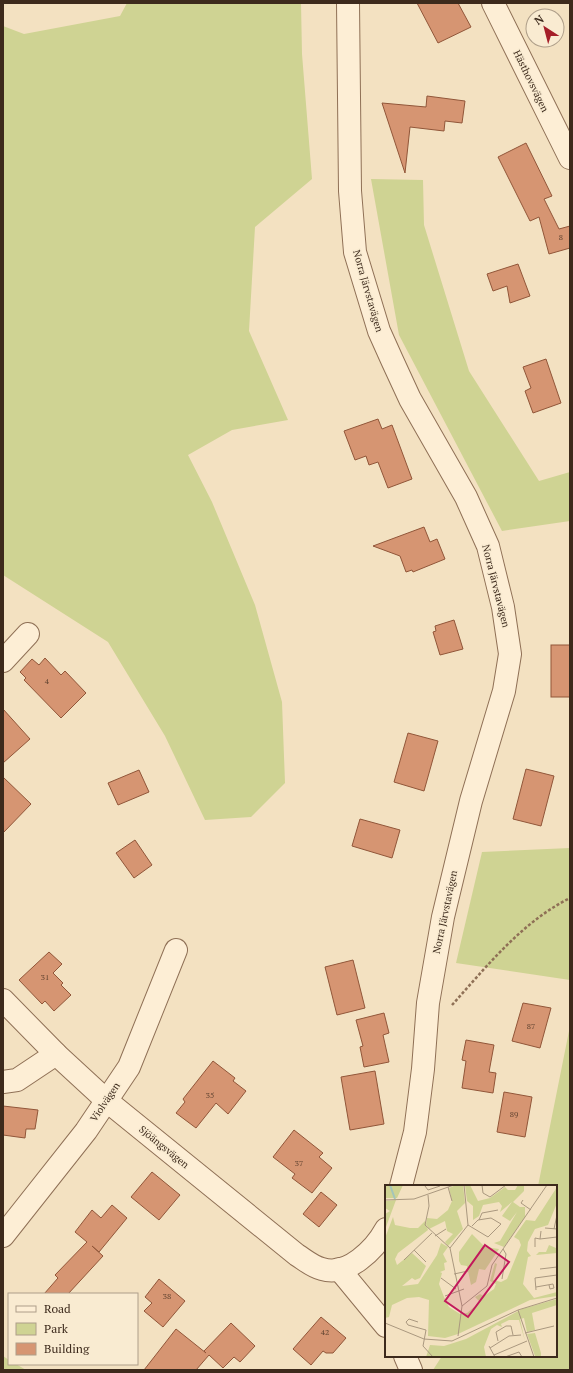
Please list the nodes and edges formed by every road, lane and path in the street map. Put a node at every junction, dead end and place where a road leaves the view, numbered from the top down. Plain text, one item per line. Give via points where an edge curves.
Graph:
1 (348, 3) edge
2 (493, 3) edge
3 (570, 158) edge
4 (28, 634) dead end
5 (3, 661) edge
6 (570, 898) edge
7 (176, 950) dead end
8 (3, 1000) edge
9 (425, 1024) junction
10 (56, 1054) junction
11 (3, 1082) edge
12 (107, 1101) junction
13 (402, 1185) edge
14 (385, 1230) edge
15 (3, 1236) edge
16 (339, 1269) junction
17 (385, 1325) edge
18 (405, 1357) edge
19 (411, 1370) edge

1 - 9 street, Norra Järvstavägen via 350,191 355,252 379,331 392,360 410,399 466,497 488,546 503,608 510,654 504,692 471,801 443,917
2 - 3 street, Hästhovsvägen
4 - 5 street
6 - 9 path via 549,909 485,968 447,1011
7 - 12 street, Violvägen via 129,1067
8 - 10 street, Sjöängsvägen
9 - 13 street, Norra Järvstavägen via 423,1069 415,1132
10 - 11 street via 17,1080
10 - 12 street, Sjöängsvägen
12 - 15 street, Violvägen
12 - 16 street, Sjöängsvägen via 297,1255 323,1270
14 - 16 street via 358,1262
16 - 17 street
18 - 19 street

